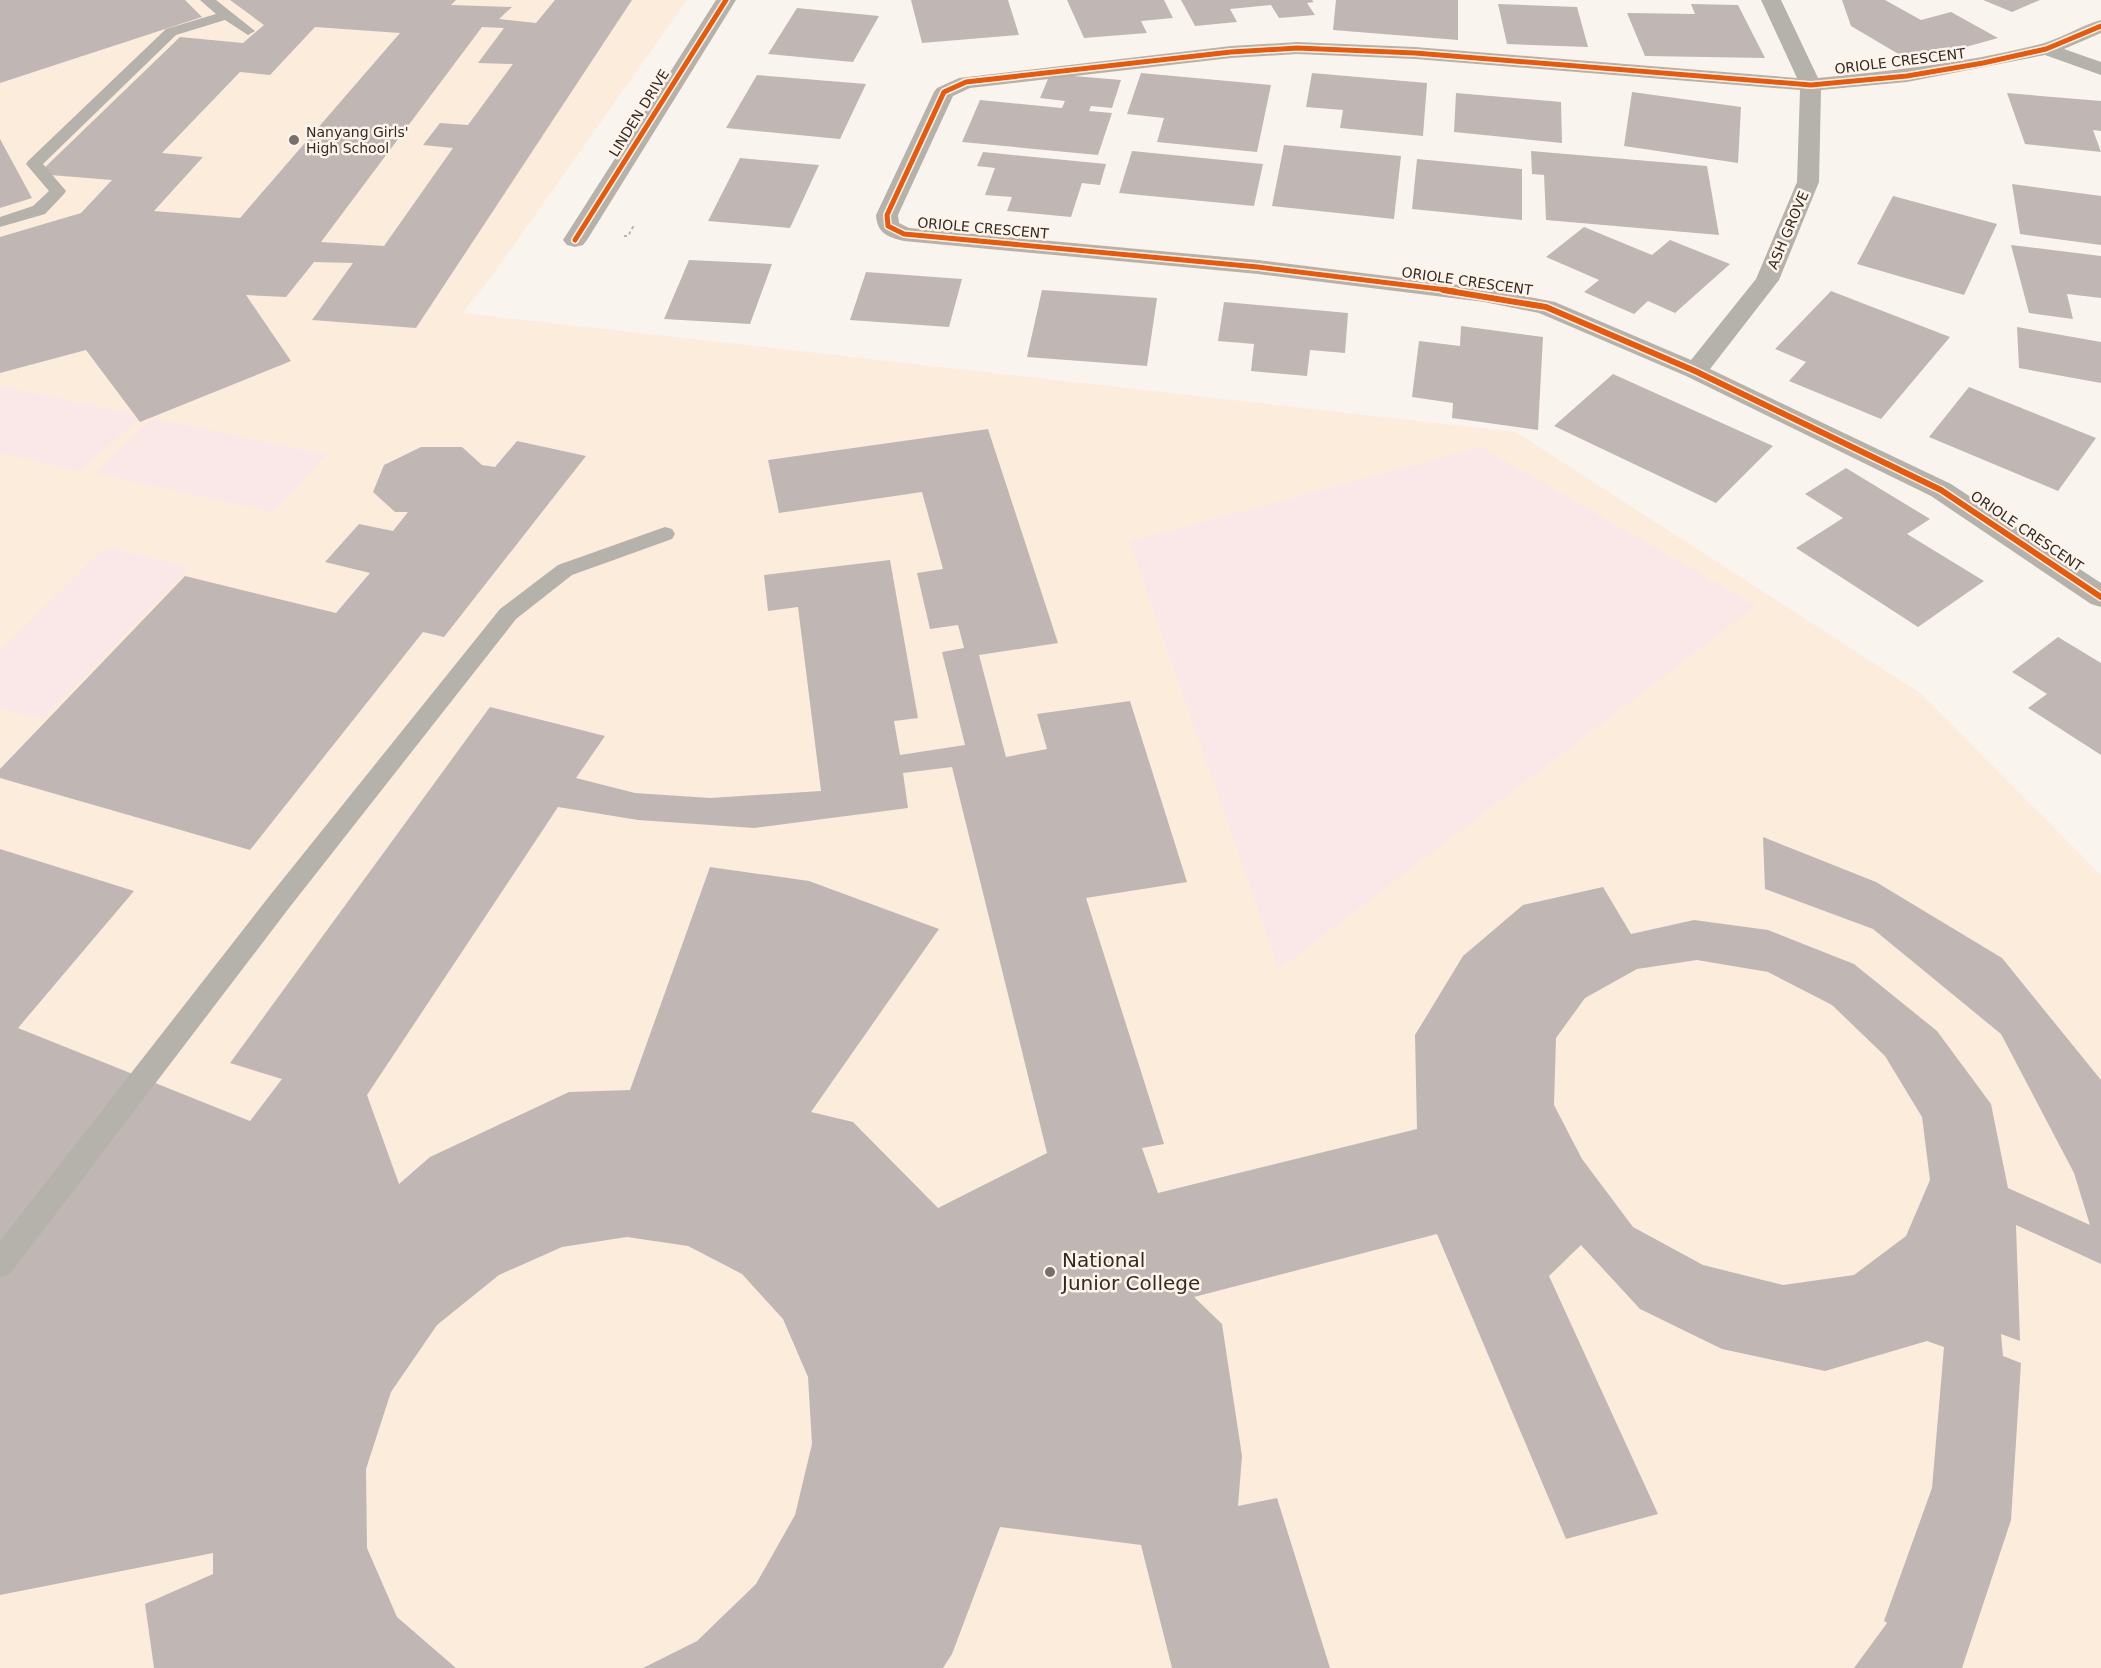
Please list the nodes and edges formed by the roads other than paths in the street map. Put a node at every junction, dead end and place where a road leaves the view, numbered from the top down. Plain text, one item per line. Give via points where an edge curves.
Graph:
1 (207, 0) edge
2 (726, 0) edge
3 (1771, 0) edge
4 (227, 15) junction
5 (2101, 26) edge
6 (248, 31) dead end
7 (2046, 49) junction
8 (2101, 69) edge
9 (1811, 85) junction
10 (0, 222) edge
11 (574, 240) dead end
12 (1695, 371) junction
13 (665, 534) dead end
14 (2101, 597) edge
15 (0, 1264) edge

1 - 4 lane
2 - 11 street, LINDEN DRIVE
3 - 9 street, ASH GROVE
4 - 6 lane
4 - 10 lane via 171,32 34,164 58,191 39,210
5 - 7 street, ORIOLE CRESCENT
7 - 8 street
7 - 9 street, ORIOLE CRESCENT via 1907,76
9 - 12 street, ASH GROVE via 1808,182 1767,280
9 - 12 street, ORIOLE CRESCENT via 1415,53 1297,48 966,82 944,92 887,215 888,226 904,234 1258,267 1536,305
12 - 14 street, ORIOLE CRESCENT via 1941,490
13 - 15 lane via 565,570 508,614

